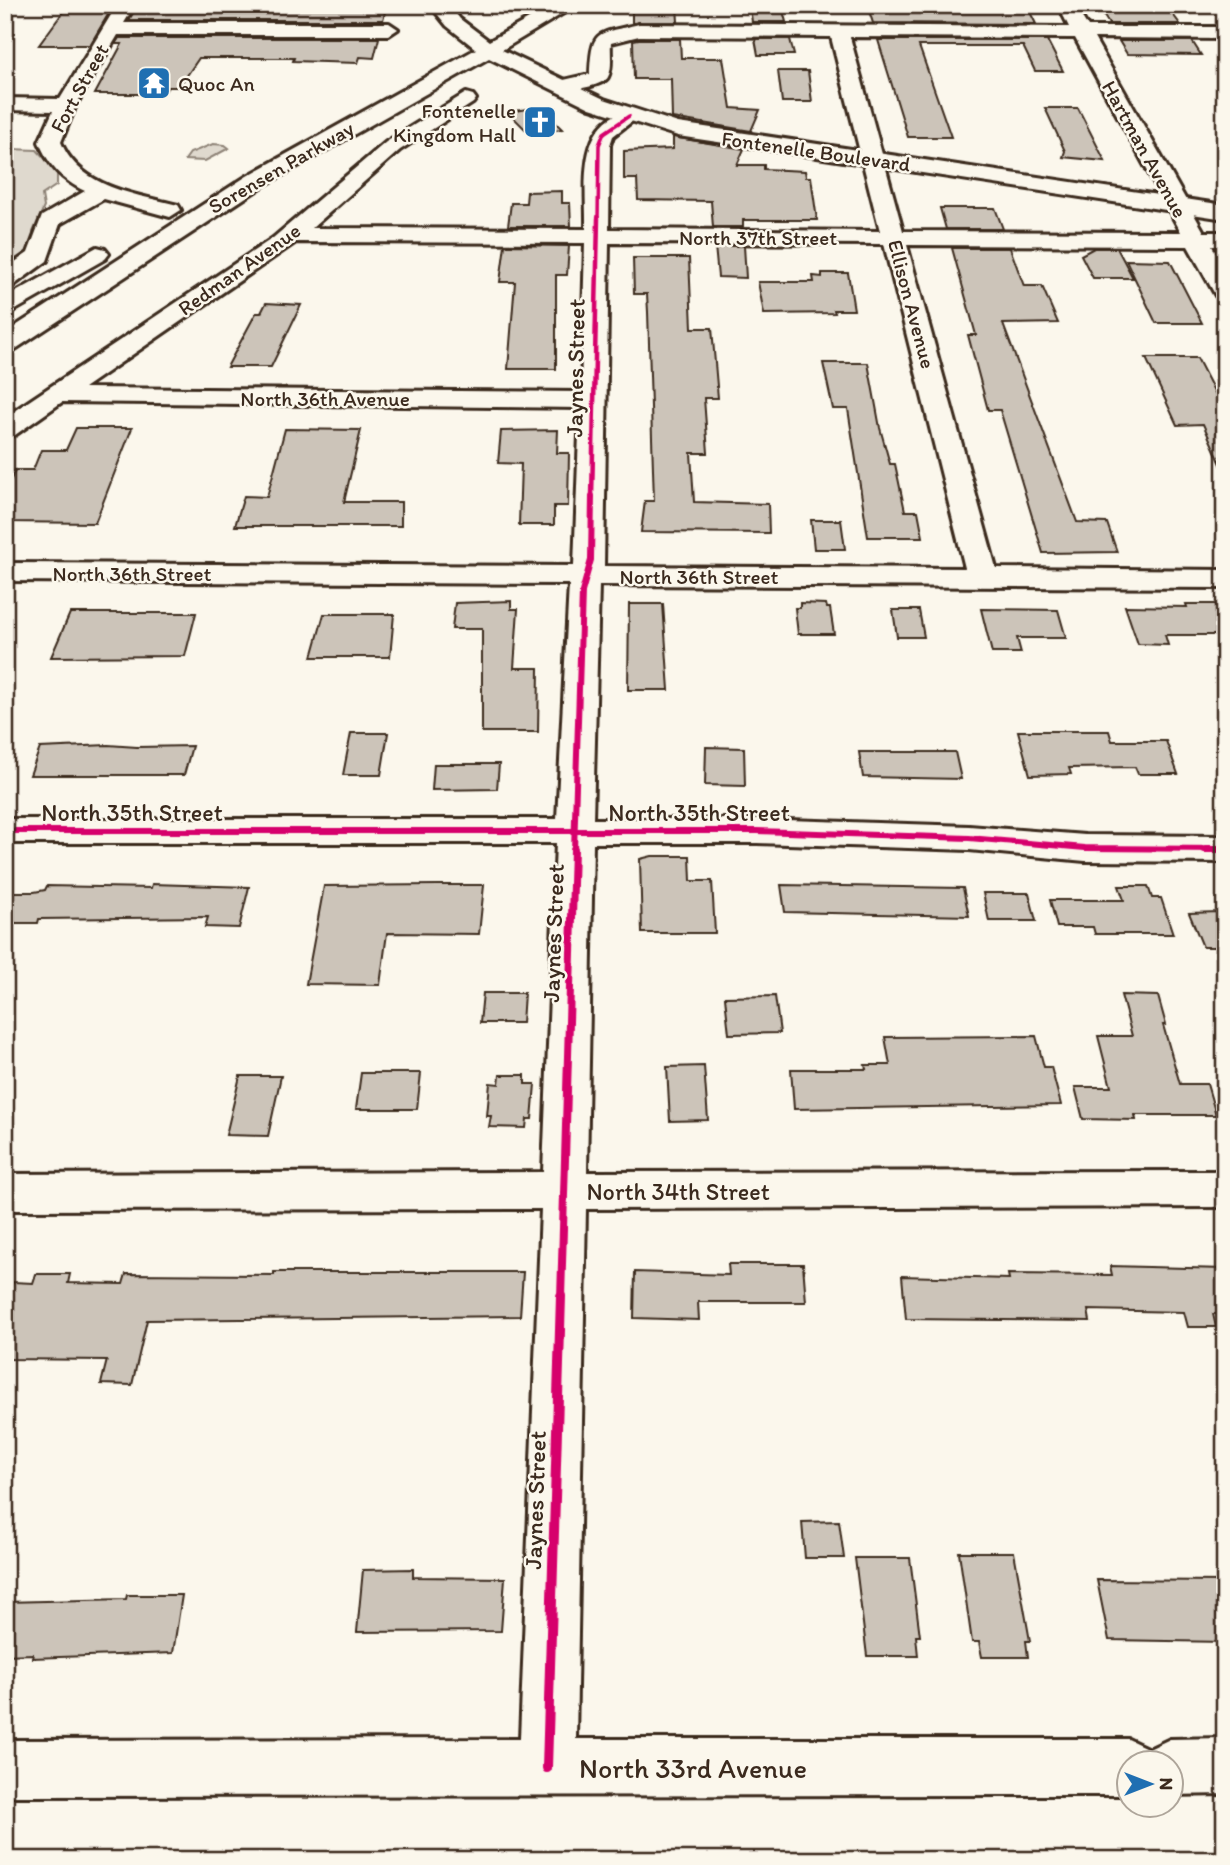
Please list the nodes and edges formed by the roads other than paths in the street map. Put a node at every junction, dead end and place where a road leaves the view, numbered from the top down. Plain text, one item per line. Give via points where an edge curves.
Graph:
1 (126, 5) edge
2 (568, 5) edge
3 (1066, 5) edge
4 (440, 7) edge
5 (527, 10) edge
6 (473, 18) dead end
7 (112, 29) junction
8 (389, 29) dead end
9 (839, 30) junction
10 (1081, 31) junction
11 (1225, 33) edge
12 (481, 45) junction
13 (553, 82) junction
14 (425, 85) junction
15 (466, 99) dead end
16 (5, 104) edge
17 (66, 105) junction
18 (629, 116) junction
19 (875, 160) junction
20 (103, 190) junction
21 (1175, 205) junction
22 (170, 210) junction
23 (1225, 212) edge
24 (290, 235) junction
25 (597, 236) junction
26 (895, 238) junction
27 (1196, 239) junction
28 (1225, 239) edge
29 (160, 241) junction
30 (5, 280) edge
31 (1225, 291) edge
32 (5, 309) edge
33 (5, 345) edge
34 (57, 394) junction
35 (593, 400) junction
36 (5, 429) edge
37 (5, 572) edge
38 (586, 576) junction
39 (983, 578) junction
40 (1225, 579) edge
41 (575, 830) junction
42 (5, 831) edge
43 (1225, 849) edge
44 (1225, 1189) edge
45 (563, 1191) junction
46 (5, 1192) edge
47 (1225, 1766) edge
48 (1114, 1767) edge
49 (1184, 1767) edge
50 (5, 1768) edge
51 (547, 1769) junction

1 - 7 street, Fort Street
2 - 12 street, Sorensen Parkway
3 - 10 street, Hartman Avenue
4 - 6 street
4 - 12 street, Fontenelle Boulevard
5 - 12 street, Sorensen Parkway
7 - 8 street
7 - 17 street, Fort Street
9 - 10 street
9 - 13 street via 714,24 613,34 601,43 600,75
9 - 19 street, Ellison Avenue
10 - 11 street
10 - 21 street, Hartman Avenue
12 - 13 street, Fontenelle Boulevard
12 - 14 street, Sorensen Parkway
12 - 22 street, Sorensen Parkway via 237,169
13 - 14 street via 486,69
13 - 18 street, Fontenelle Boulevard
14 - 29 street, Sorensen Parkway via 304,152
15 - 24 street, Redman Avenue via 402,138
16 - 17 street
17 - 20 street, Fort Street via 51,133 52,151 69,173
18 - 19 street, Fontenelle Boulevard via 695,133
18 - 25 street, Jaynes Street via 600,140
19 - 21 street, Fontenelle Boulevard
19 - 26 street, Ellison Avenue
20 - 22 street
20 - 30 street via 50,220 39,256
21 - 23 street, Fontenelle Boulevard
21 - 27 street, Hartman Avenue
22 - 29 street via 177,219
22 - 32 street, Sorensen Parkway
24 - 25 street, North 37th Street
24 - 34 street, Redman Avenue
25 - 26 street, North 37th Street
25 - 35 street, Jaynes Street
26 - 27 street, North 37th Street
26 - 39 street, Ellison Avenue
27 - 28 street, North 37th Street
27 - 31 street, Hartman Avenue
29 - 33 street, Sorensen Parkway
34 - 35 street, North 36th Avenue
34 - 36 street, Redman Avenue
35 - 38 street, Jaynes Street
37 - 38 street, North 36th Street
38 - 39 street, North 36th Street
38 - 41 street, Jaynes Street
39 - 40 street, North 36th Street
41 - 42 street, North 35th Street
41 - 43 street, North 35th Street via 873,834 1085,848
41 - 45 street, Jaynes Street
44 - 45 street, North 34th Street
45 - 46 street, North 34th Street
45 - 51 street, Jaynes Street
47 - 49 street
48 - 51 street, North 33rd Avenue
50 - 51 street, North 33rd Avenue

